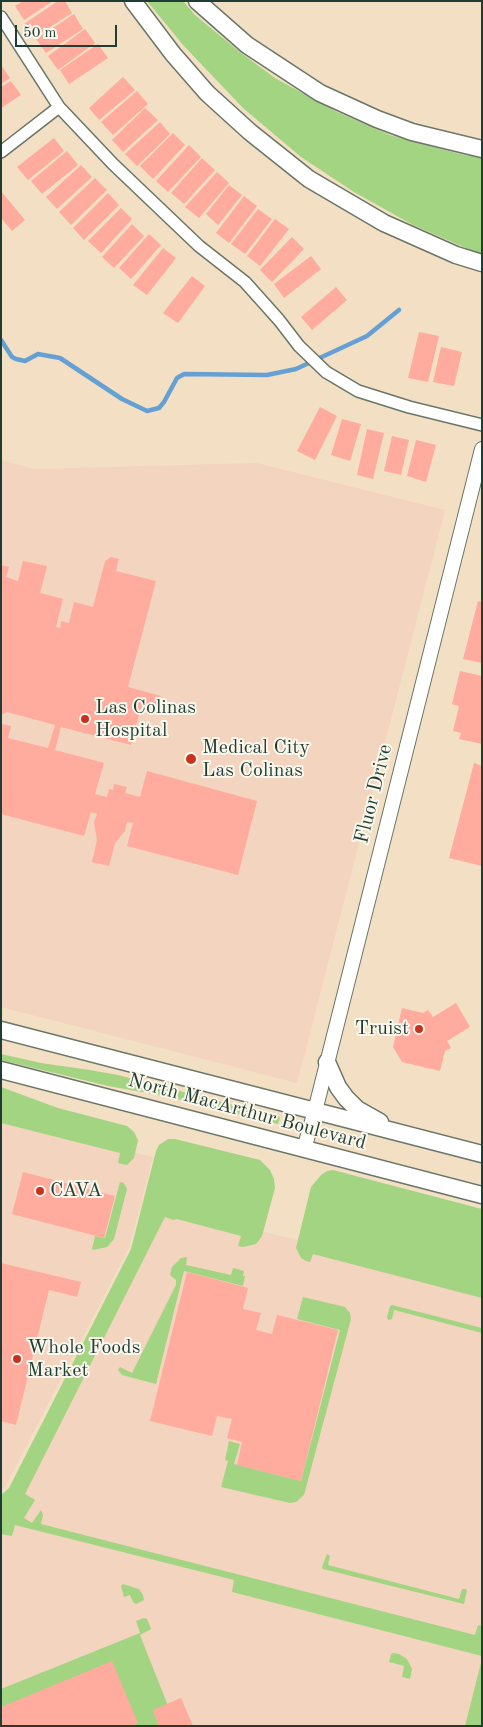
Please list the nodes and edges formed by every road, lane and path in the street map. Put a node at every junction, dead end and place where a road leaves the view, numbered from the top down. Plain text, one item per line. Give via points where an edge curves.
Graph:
1 (133, 1) edge
2 (197, 1) edge
3 (1, 17) edge
4 (59, 107) junction
5 (482, 149) edge
6 (1, 152) edge
7 (456, 255) junction
8 (482, 263) edge
9 (482, 277) edge
10 (482, 425) edge
11 (482, 448) edge
12 (1, 1030) edge
13 (327, 1062) junction
14 (1, 1070) edge
15 (315, 1111) junction
16 (396, 1132) junction
17 (304, 1148) junction
18 (482, 1154) edge
19 (482, 1195) edge

1 - 7 main road via 207,93 309,179 384,223
2 - 5 main road via 247,45 320,93 386,122
3 - 4 street
4 - 6 street
4 - 10 street via 192,239 245,282 326,372 358,391
7 - 8 main road
7 - 9 main road
11 - 13 street, Fluor Drive
12 - 15 main road, North MacArthur Boulevard
13 - 15 street, Fluor Drive
13 - 16 main road via 346,1098 357,1109
14 - 17 main road, North MacArthur Boulevard
15 - 16 main road, North MacArthur Boulevard
15 - 17 street, Fluor Drive
16 - 18 main road, North MacArthur Boulevard
17 - 19 main road, North MacArthur Boulevard

